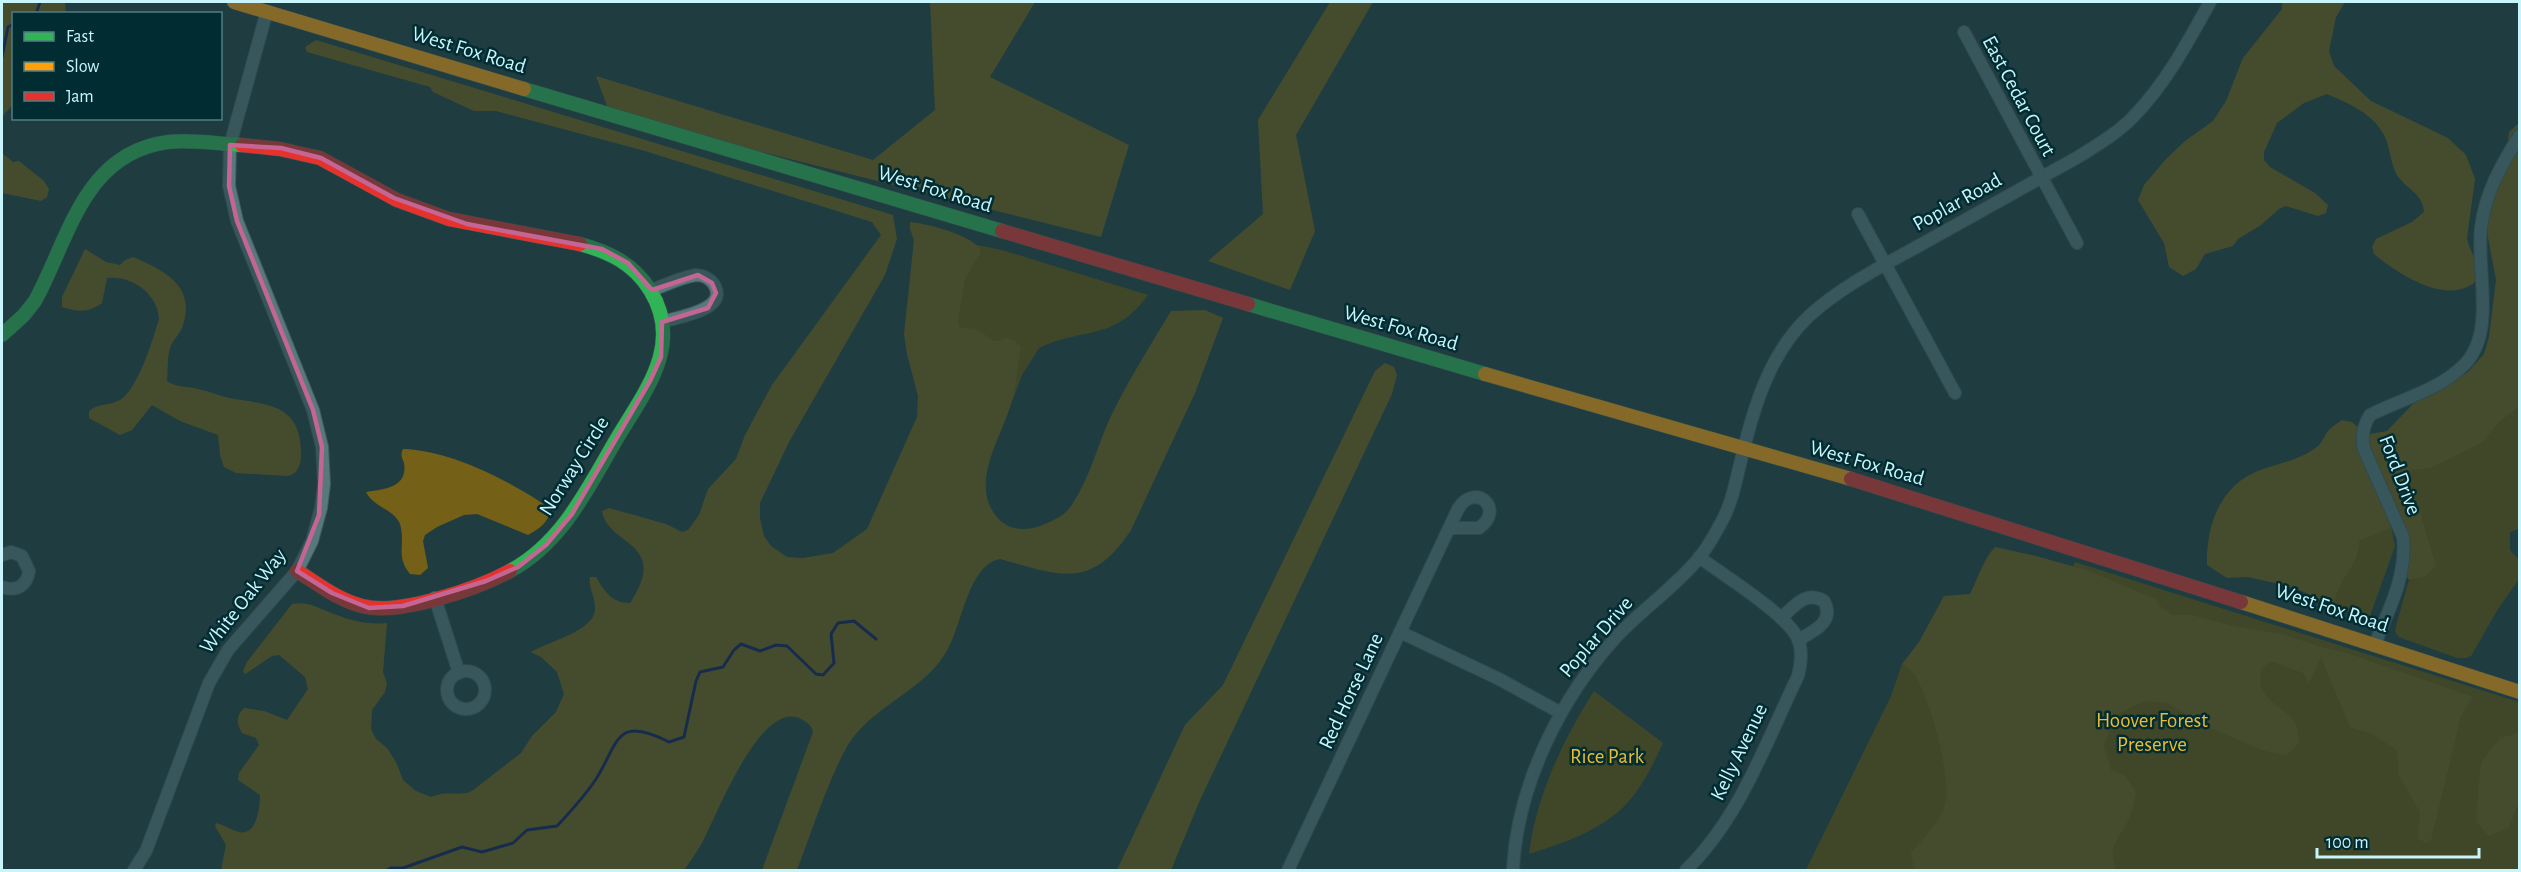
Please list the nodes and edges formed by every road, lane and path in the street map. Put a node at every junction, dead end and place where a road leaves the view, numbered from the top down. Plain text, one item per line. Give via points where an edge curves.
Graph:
1 (234, 2) edge
2 (2210, 2) edge
3 (267, 11) junction
4 (1964, 32) dead end
5 (2520, 135) edge
6 (230, 145) junction
7 (2041, 178) junction
8 (1858, 214) dead end
9 (2077, 243) dead end
10 (1887, 264) junction
11 (651, 290) junction
12 (662, 322) junction
13 (2, 335) edge
14 (1955, 393) dead end
15 (1744, 449) junction
16 (1450, 528) dead end
17 (2, 555) edge
18 (1700, 557) junction
19 (297, 571) junction
20 (2, 587) edge
21 (435, 598) junction
22 (1781, 618) junction
23 (1400, 632) junction
24 (1798, 640) junction
25 (2375, 644) junction
26 (459, 673) dead end
27 (2520, 692) edge
28 (1561, 713) junction
29 (134, 870) edge
30 (1288, 870) edge
31 (1513, 870) edge
32 (1686, 870) edge

1 - 3 street, West Fox Road
2 - 7 street, Poplar Road via 2168,74 2133,117 2107,138
3 - 6 street, White Oak Way
3 - 15 street, West Fox Road
4 - 7 street, East Cedar Court
5 - 25 street, Ford Drive via 2489,190 2481,229 2482,320 2478,346 2464,365 2443,382 2370,415 2364,424 2364,448 2403,537 2404,552 2398,586
6 - 11 street, Norway Circle via 281,148 321,158 394,198 467,224 602,249 628,263
6 - 13 street via 172,142 127,156 104,171 83,197 34,303
6 - 19 street, White Oak Way via 229,186 237,221 313,410 322,447 324,484 319,515
7 - 9 street, East Cedar Court
7 - 10 street, Poplar Road
8 - 10 street
10 - 14 street
10 - 15 street, Poplar Road via 1847,287 1809,317 1779,354 1758,398
11 - 12 street, Norway Circle
11 - 12 street via 698,275 715,288 715,299 708,308
12 - 21 street, Norway Circle via 661,357 650,381 573,514 546,545 518,567
15 - 18 street, Poplar Drive via 1724,518
15 - 25 street, West Fox Road via 2016,529
16 - 23 street, Red Horse Lane
17 - 20 street via 17,553 26,560 29,571 18,588
18 - 22 street
18 - 28 street, Poplar Drive via 1600,655
19 - 21 street, Norway Circle via 332,593 369,608 403,606
19 - 29 street, White Oak Way via 228,650 209,683 146,851
21 - 26 street
22 - 24 street
22 - 24 street via 1804,597 1824,601 1826,619
23 - 28 street
23 - 30 street, Red Horse Lane
24 - 32 street, Kelly Avenue via 1798,676 1764,746 1722,828
25 - 27 street, West Fox Road
28 - 31 street, Poplar Drive via 1520,814

